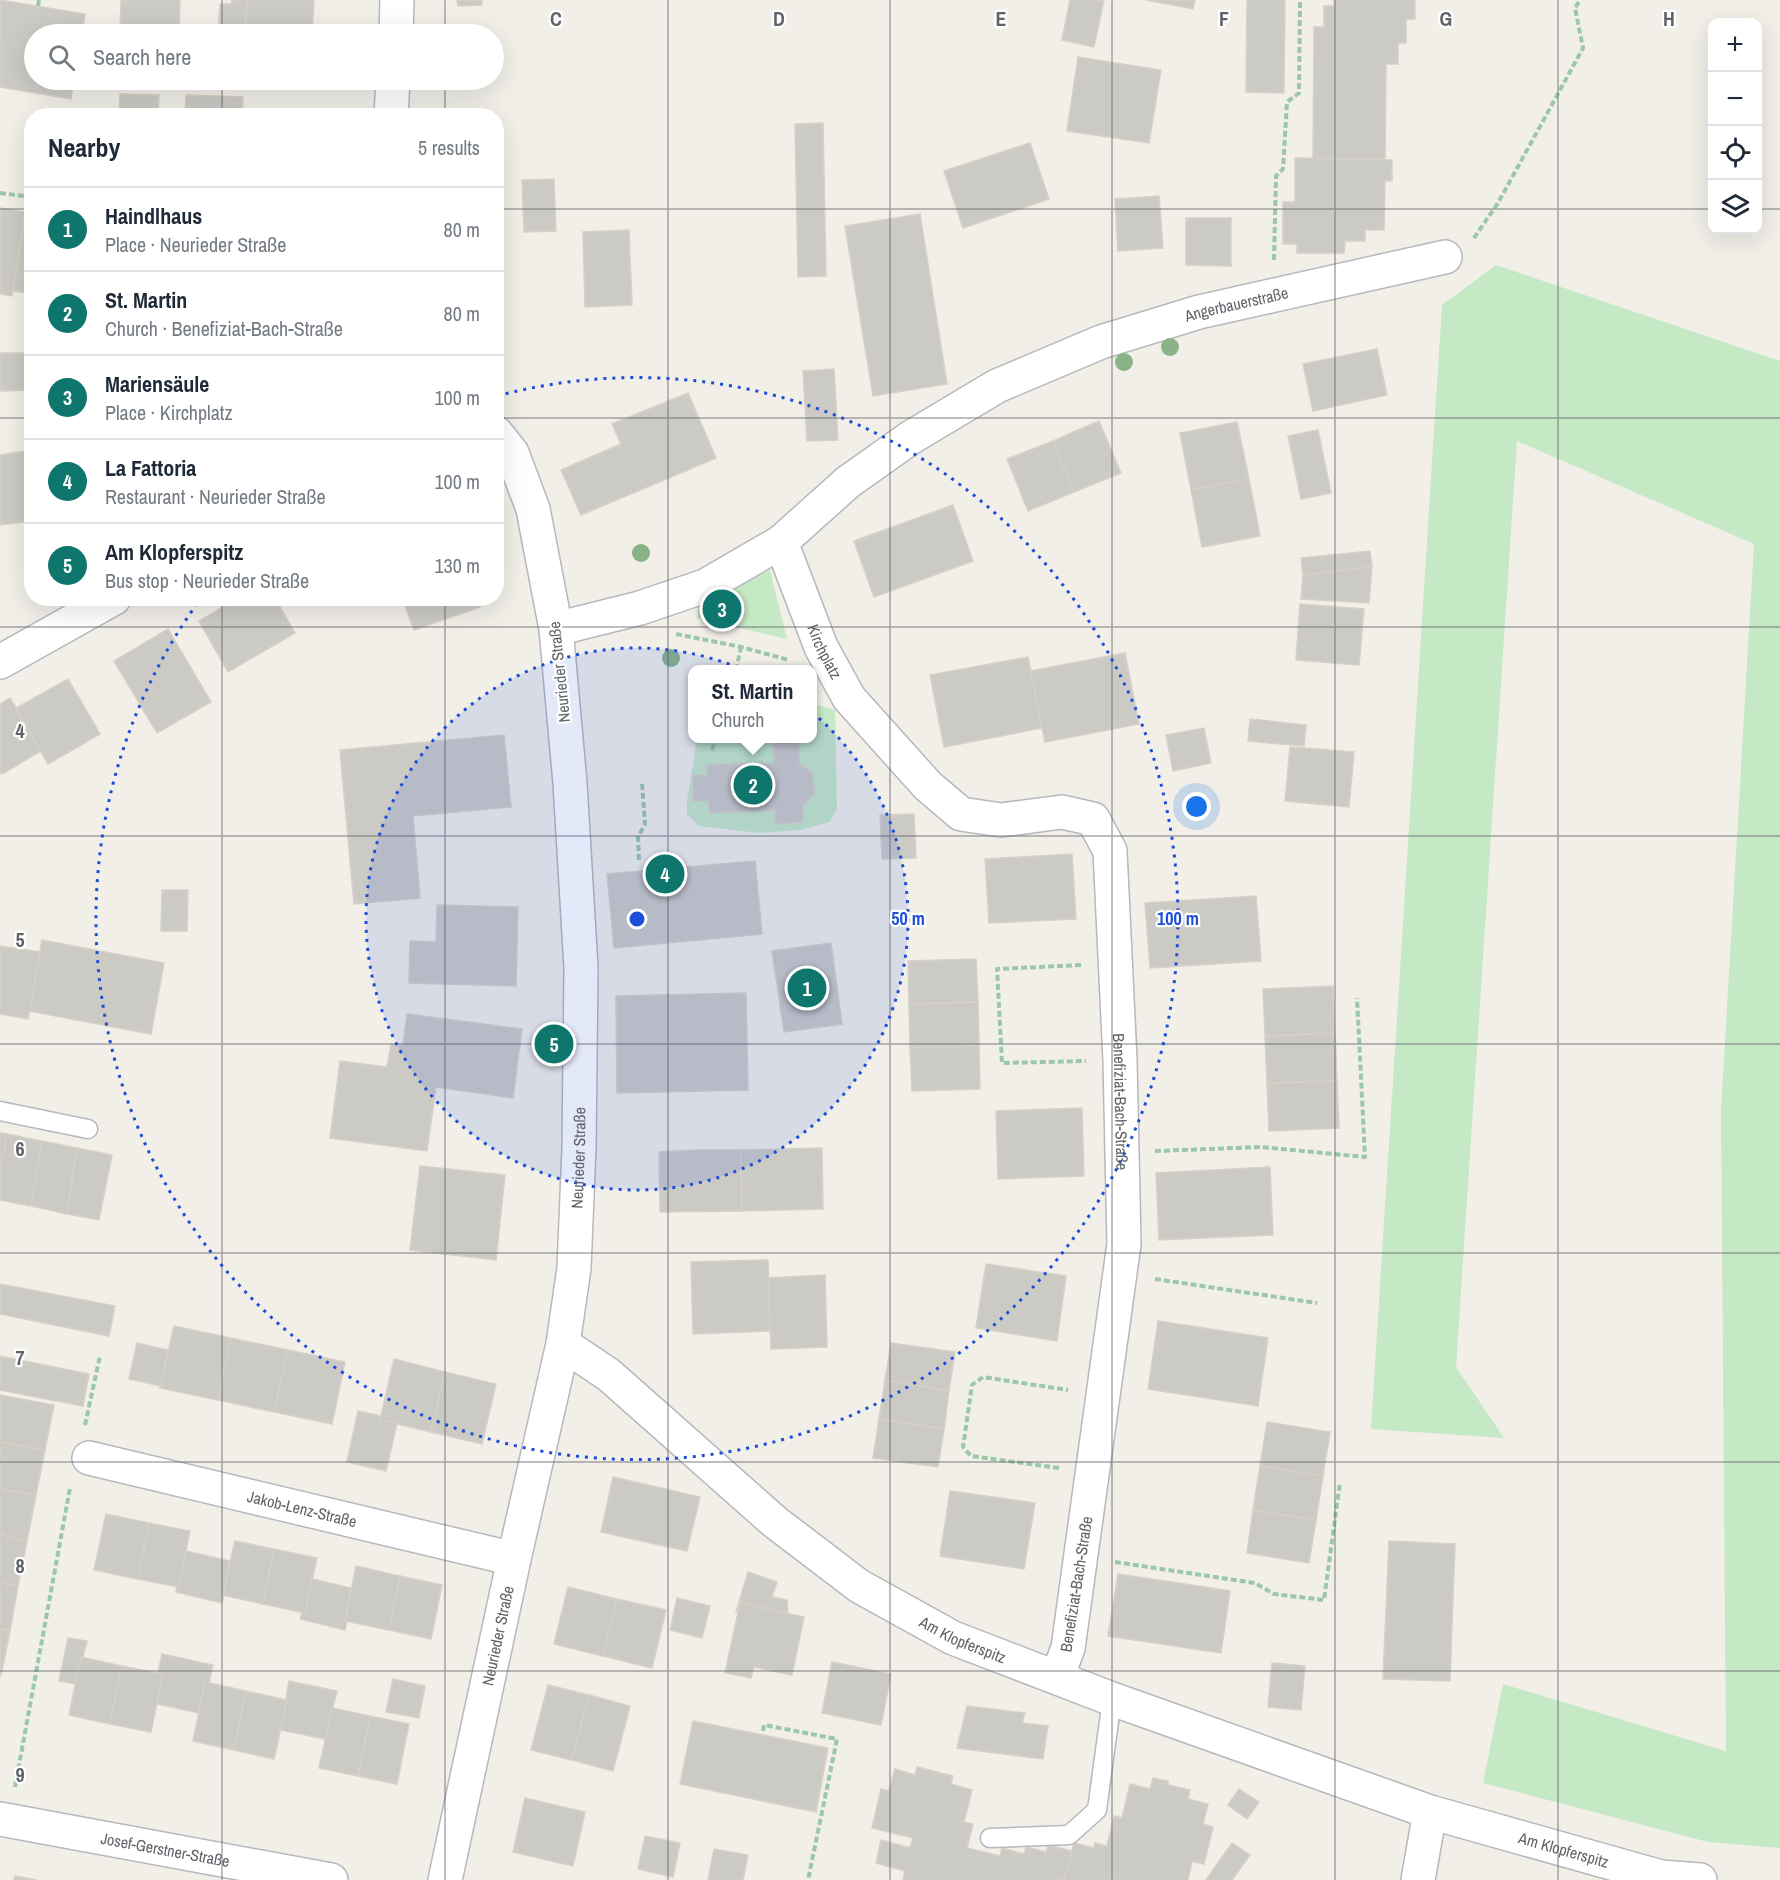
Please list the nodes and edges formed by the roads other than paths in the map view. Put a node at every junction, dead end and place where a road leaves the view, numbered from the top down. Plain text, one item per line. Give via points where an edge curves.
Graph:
1 (397, 0) edge
2 (396, 24) edge
3 (392, 90) edge
4 (391, 108) edge
5 (1445, 257) road end
6 (504, 443) edge
7 (781, 542) junction
8 (100, 606) edge
9 (556, 629) junction
10 (0, 662) edge
11 (849, 698) joint
12 (0, 1111) edge
13 (88, 1129) dead end
14 (563, 1344) junction
15 (81, 1457) road end
16 (514, 1559) junction
17 (1057, 1677) junction
18 (1112, 1699) junction
19 (1430, 1812) junction
20 (5, 1820) edge
21 (990, 1838) dead end
22 (331, 1880) edge
23 (445, 1880) edge
24 (1418, 1880) edge
25 (1700, 1880) edge

1 - 2 street
3 - 4 street
5 - 7 street, Angerbauerstraße via 1199,312 1101,342 997,386 910,438 848,482
6 - 9 street, Neurieder Straße via 512,453 533,509
7 - 9 street via 705,586 640,608
7 - 11 street, Kirchplatz via 821,647
8 - 10 street
9 - 14 street, Neurieder Straße via 581,968 574,1268
11 - 17 street, Benefiziat-Bach-Straße via 928,786 961,814 1001,820 1062,812 1093,819 1110,851 1124,1244 1068,1648
12 - 13 lane
14 - 16 street, Neurieder Straße
14 - 17 street, Am Klopferspitz via 609,1375 775,1522 859,1586 953,1638
15 - 16 street, Jakob-Lenz-Straße
16 - 23 street, Neurieder Straße
17 - 18 street, Am Klopferspitz
18 - 19 street, Am Klopferspitz
18 - 21 lane via 1097,1810 1069,1835
19 - 24 street
19 - 25 street, Am Klopferspitz via 1662,1876
20 - 22 street, Josef-Gerstner-Straße

